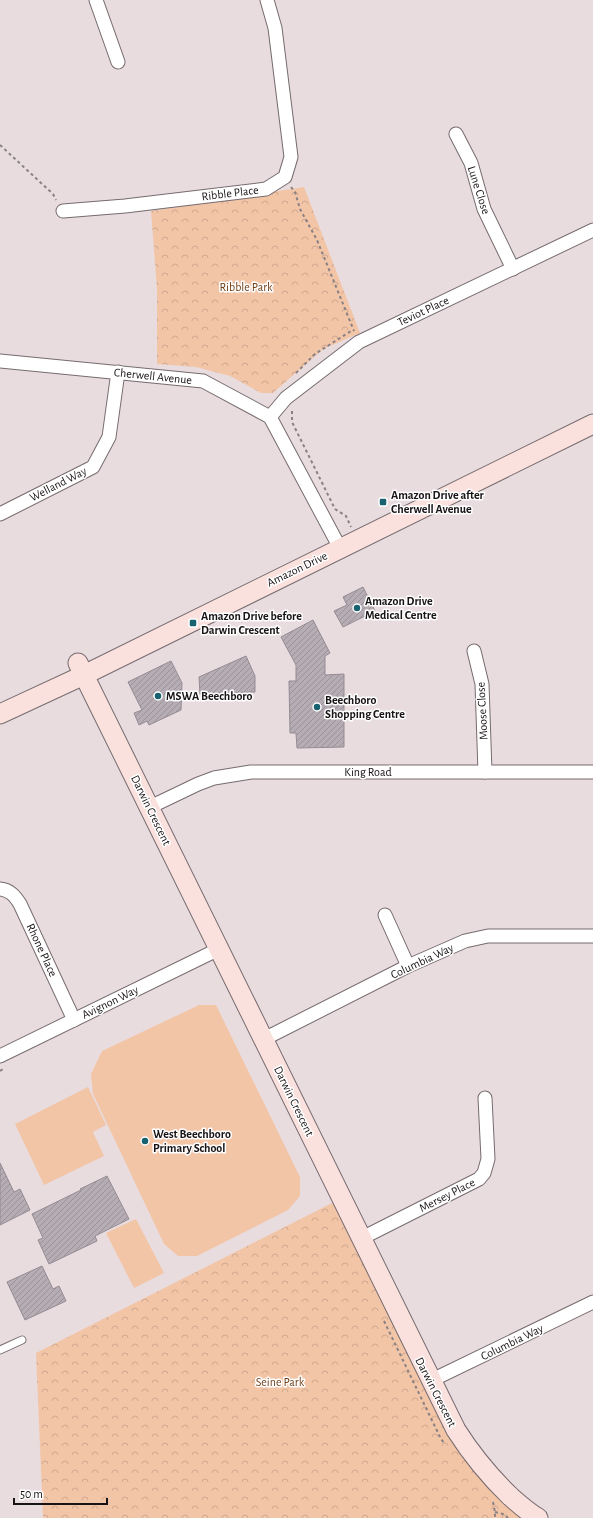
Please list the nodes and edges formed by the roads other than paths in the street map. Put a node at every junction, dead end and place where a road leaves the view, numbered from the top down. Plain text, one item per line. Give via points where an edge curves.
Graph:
1 (96, 0) edge
2 (267, 0) edge
3 (118, 62) dead end
4 (456, 134) dead end
5 (63, 211) road end
6 (593, 230) edge
7 (512, 269) junction
8 (0, 361) edge
9 (118, 372) junction
10 (593, 412) edge
11 (270, 417) junction
12 (593, 424) edge
13 (0, 514) edge
14 (337, 543) junction
15 (474, 651) dead end
16 (81, 669) junction
17 (0, 702) edge
18 (0, 714) edge
19 (485, 772) junction
20 (593, 772) edge
21 (150, 807) junction
22 (0, 889) edge
23 (386, 915) dead end
24 (593, 936) edge
25 (219, 949) junction
26 (408, 966) junction
27 (74, 1020) junction
28 (264, 1039) junction
29 (0, 1056) edge
30 (485, 1098) dead end
31 (362, 1238) junction
32 (593, 1302) edge
33 (22, 1340) dead end
34 (0, 1350) edge
35 (430, 1381) junction
36 (530, 1516) edge

1 - 3 street
2 - 5 street, Ribble Place via 275,28 291,157 285,177 266,189
4 - 7 street, Lune Close via 471,163 484,210
6 - 7 street, Teviot Place
7 - 11 street, Teviot Place via 359,342 286,398
8 - 9 street, Cherwell Avenue
9 - 11 street, Cherwell Avenue via 203,381
9 - 13 street, Welland Way via 109,437 93,467
10 - 14 street, Amazon Drive via 352,528
11 - 14 street
12 - 14 street, Amazon Drive
14 - 16 street, Amazon Drive
15 - 19 street, Moose Close via 482,684
16 - 17 street, Amazon Drive
16 - 18 street, Amazon Drive
16 - 21 street, Darwin Crescent
19 - 20 street, King Road
19 - 21 street, King Road via 251,772 214,778
21 - 25 street, Darwin Crescent
22 - 27 street, Rhone Place via 11,893 20,904
23 - 26 street
24 - 26 street, Columbia Way via 482,937 459,943
25 - 27 street, Avignon Way
25 - 28 street, Darwin Crescent
26 - 28 street, Columbia Way
27 - 29 street, Avignon Way
28 - 31 street, Darwin Crescent
30 - 31 street, Mersey Place via 488,1159 484,1173 479,1179
31 - 35 street, Darwin Crescent
32 - 35 street, Columbia Way
33 - 34 lane
35 - 36 street, Darwin Crescent via 456,1430 484,1468

